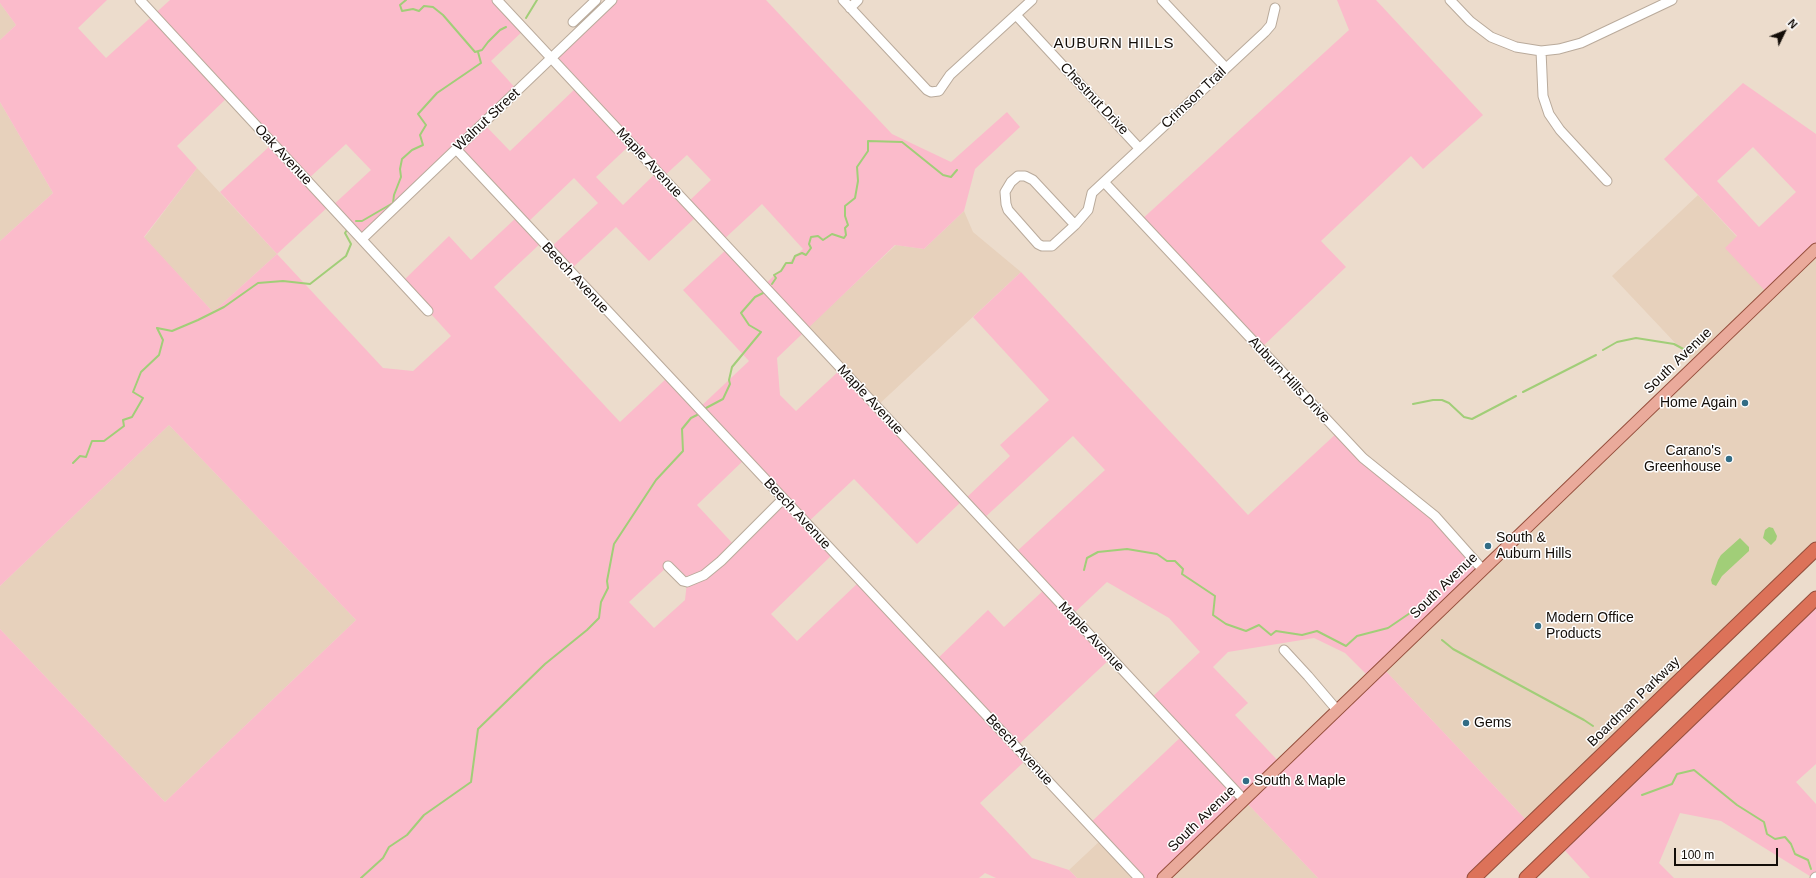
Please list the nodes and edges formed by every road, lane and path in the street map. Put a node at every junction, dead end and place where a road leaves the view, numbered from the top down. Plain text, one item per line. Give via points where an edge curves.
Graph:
1 (140, 0) edge
2 (496, 0) edge
3 (596, 0) edge
4 (612, 0) edge
5 (843, 0) edge
6 (858, 0) edge
7 (1032, 0) edge
8 (1162, 0) edge
9 (1450, 0) edge
10 (1672, 0) edge
11 (850, 8) junction
12 (1275, 8) dead end
13 (1016, 15) junction
14 (573, 22) dead end
15 (1541, 51) junction
16 (551, 59) junction
17 (1226, 68) junction
18 (1140, 148) junction
19 (456, 149) junction
20 (1607, 181) dead end
21 (1104, 182) junction
22 (1074, 225) junction
23 (362, 239) junction
24 (1816, 249) edge
25 (428, 311) dead end
26 (783, 499) junction
27 (1816, 549) edge
28 (668, 566) dead end
29 (1483, 570) junction
30 (1816, 598) edge
31 (1284, 650) dead end
32 (1337, 710) junction
33 (1244, 800) junction
34 (1139, 878) edge
35 (1163, 878) edge
36 (1474, 878) edge
37 (1526, 878) edge

1 - 23 street, Oak Avenue
2 - 16 street, Maple Avenue
3 - 14 street
4 - 16 street, Walnut Street
5 - 11 street
6 - 11 street
7 - 13 street
8 - 17 street
9 - 15 street via 1470,22 1491,37 1516,47
10 - 15 street via 1581,43
11 - 13 street via 927,90 932,92 939,91 950,75
12 - 17 street, Crimson Trail via 1271,25
13 - 18 street, Chestnut Drive
15 - 20 street via 1543,96 1549,114 1560,130
16 - 19 street, Walnut Street
16 - 33 street, Maple Avenue
17 - 18 street, Crimson Trail
18 - 21 street, Crimson Trail
19 - 23 street, Walnut Street
19 - 26 street, Beech Avenue
21 - 22 street, Crimson Trail via 1092,193 1088,210
21 - 29 street, Auburn Hills Drive via 1363,458 1434,516
22 - 22 street, Crimson Trail via 1056,244 1042,246 1008,210 1005,197 1008,186 1018,176 1030,178
23 - 25 street, Oak Avenue
24 - 29 main road, South Avenue
26 - 28 street via 704,575 687,582
26 - 34 street, Beech Avenue
27 - 36 highway, Boardman Parkway
29 - 32 main road, South Avenue
30 - 37 highway
31 - 32 street
32 - 33 main road, South Avenue
33 - 35 main road, South Avenue

